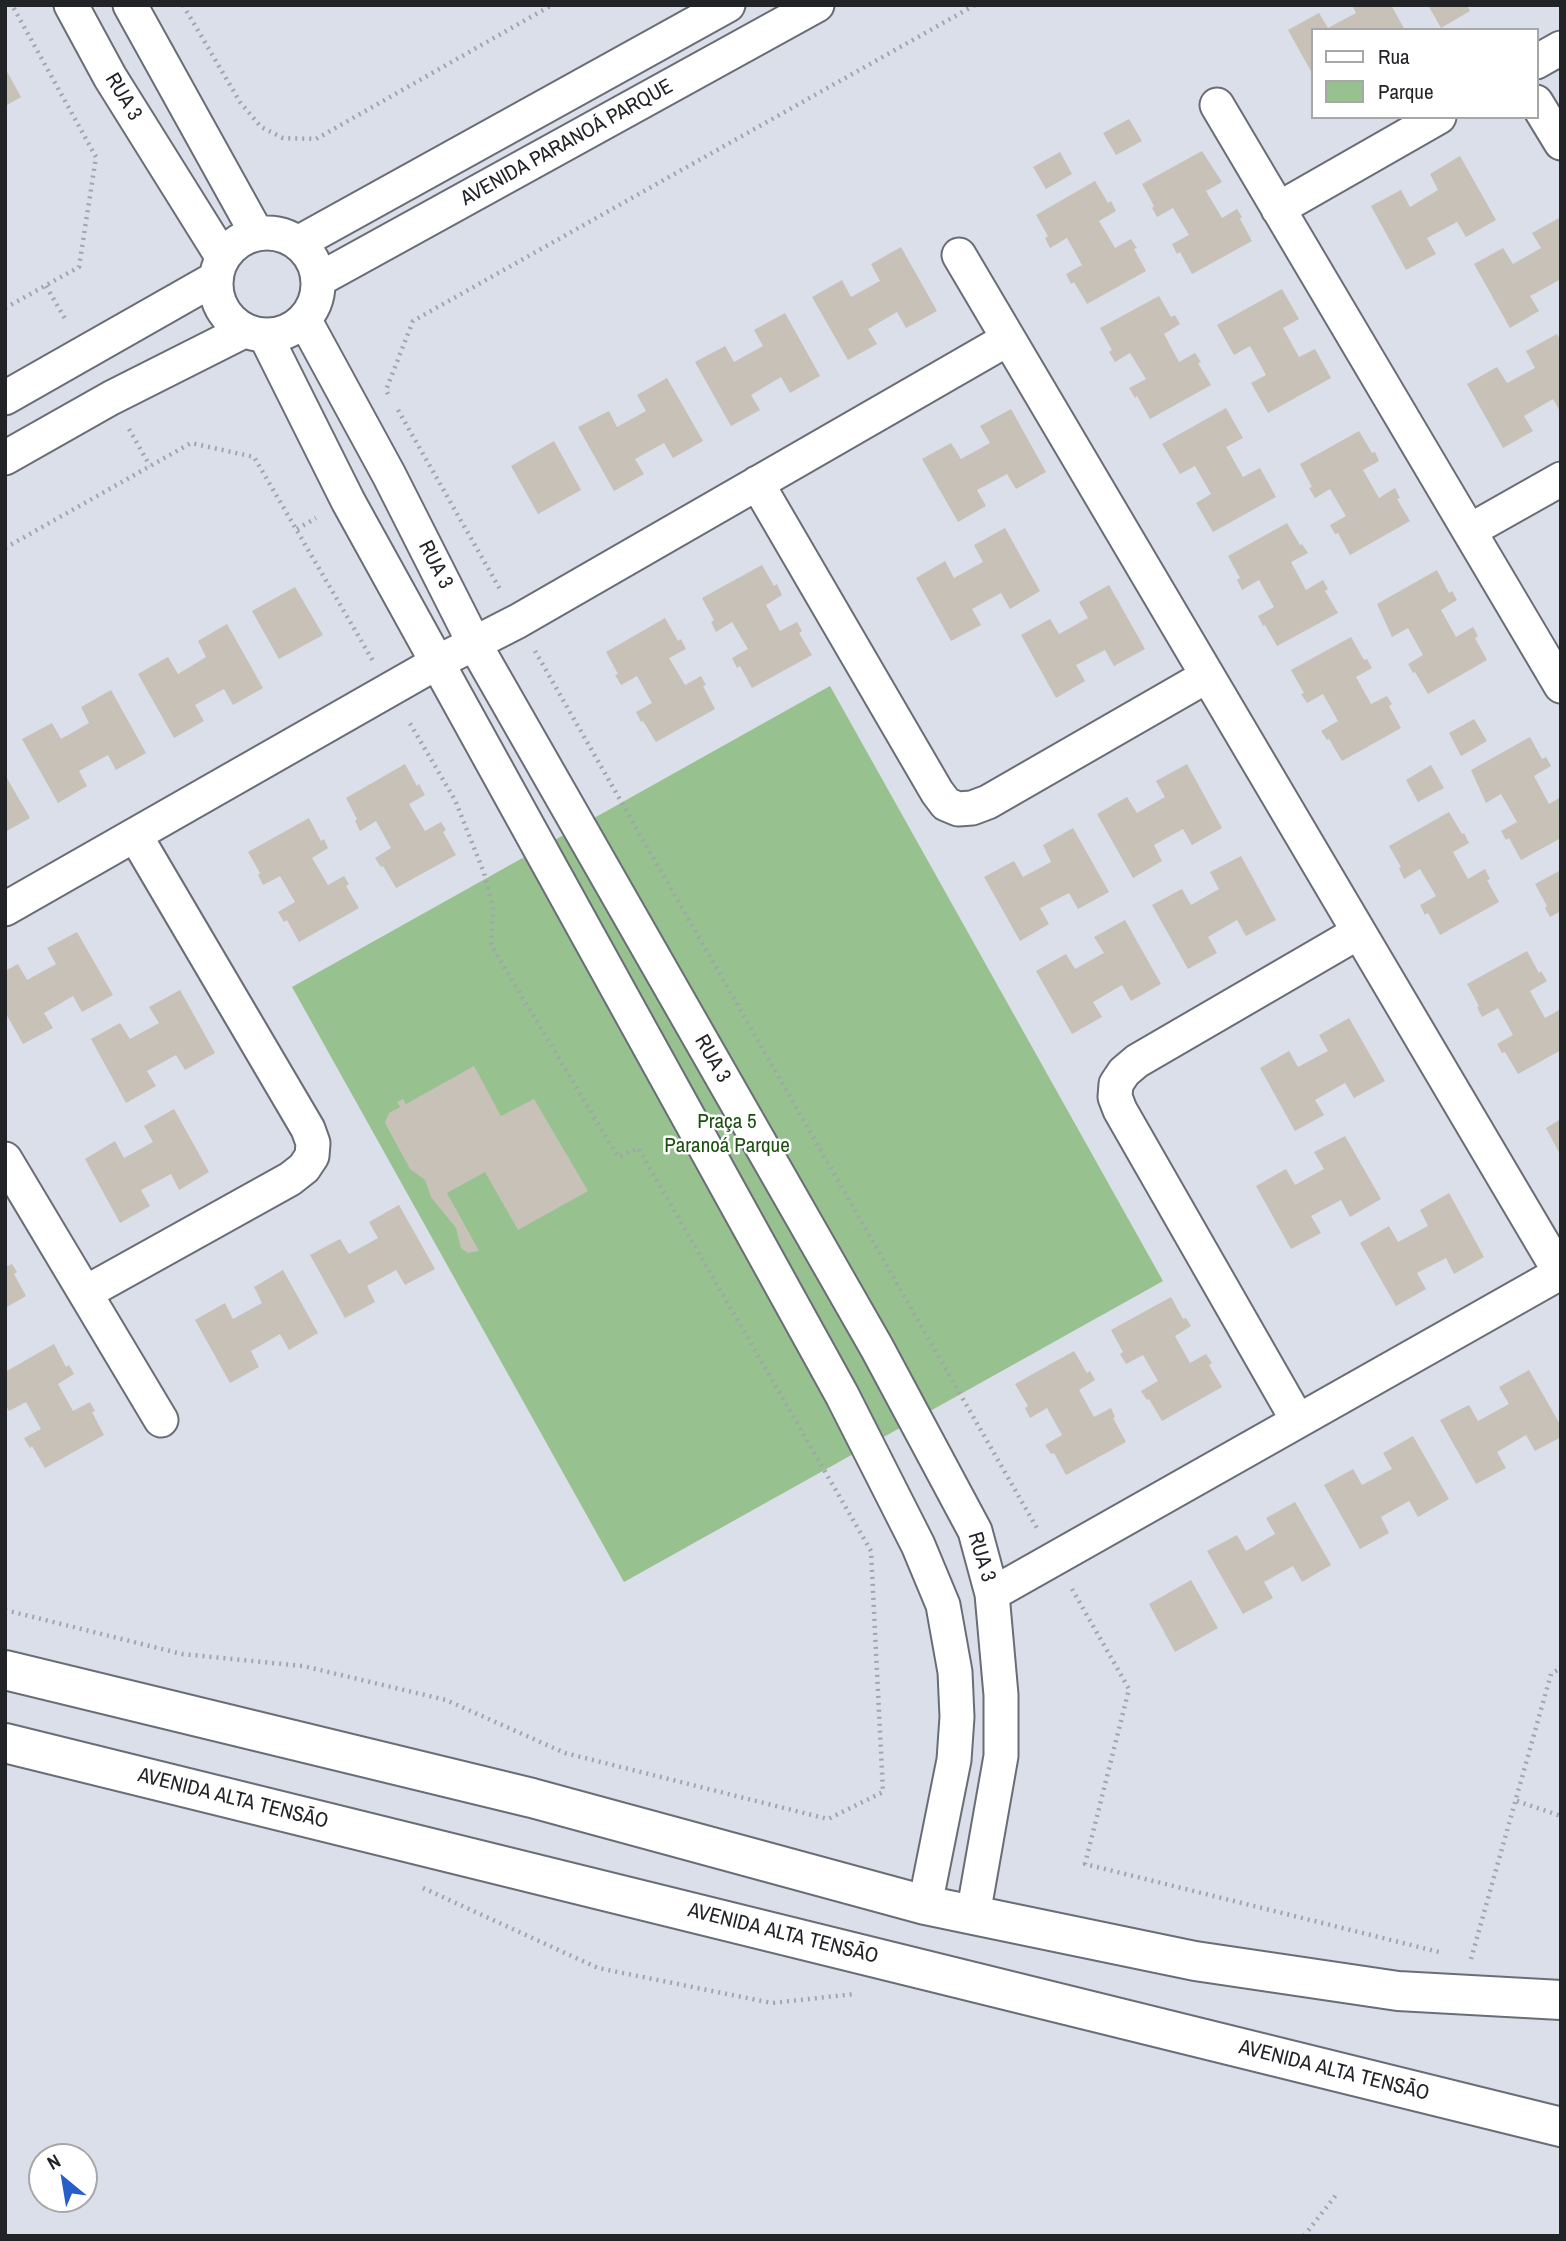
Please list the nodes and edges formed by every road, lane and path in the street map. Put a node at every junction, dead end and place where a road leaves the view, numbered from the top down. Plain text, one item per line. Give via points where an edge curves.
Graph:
1 (12, 5) edge
2 (71, 5) edge
3 (130, 5) edge
4 (183, 5) edge
5 (552, 5) edge
6 (728, 5) edge
7 (817, 5) edge
8 (975, 5) edge
9 (1561, 48) edge
10 (1538, 61) edge
11 (1538, 105) edge
12 (1217, 106) dead end
13 (1436, 119) edge
14 (1561, 144) edge
15 (1278, 209) junction
16 (257, 234) junction
17 (298, 243) junction
18 (959, 255) dead end
19 (219, 268) junction
20 (318, 280) junction
21 (5, 308) edge
22 (304, 319) junction
23 (255, 333) junction
24 (1008, 339) junction
25 (5, 398) edge
26 (111, 398) junction
27 (5, 458) edge
28 (150, 467) junction
29 (1561, 479) edge
30 (758, 483) junction
31 (1469, 531) junction
32 (5, 548) edge
33 (518, 621) junction
34 (474, 643) junction
35 (438, 662) junction
36 (1207, 676) junction
37 (1561, 686) edge
38 (391, 691) junction
39 (135, 835) junction
40 (5, 909) edge
41 (1359, 932) junction
42 (5, 1159) edge
43 (1560, 1273) edge
44 (85, 1293) junction
45 (161, 1420) dead end
46 (1298, 1421) junction
47 (1054, 1559) junction
48 (992, 1594) junction
49 (5, 1609) edge
50 (1561, 1668) edge
51 (5, 1670) edge
52 (5, 1743) edge
53 (1517, 1801) junction
54 (1561, 1816) edge
55 (419, 1886) dead end
56 (925, 1905) junction
57 (973, 1915) junction
58 (1444, 1953) dead end
59 (1470, 1960) dead end
60 (868, 1997) dead end
61 (1561, 2000) edge
62 (1561, 2127) edge
63 (1336, 2195) dead end
64 (1304, 2236) edge

1 - 21 path via 96,157 79,267
2 - 19 street, RUA 3
3 - 16 street
4 - 5 path via 240,102 261,127 284,138 316,139
6 - 17 street, AVENIDA PARANOÁ PARQUE
7 - 20 street, AVENIDA PARANOÁ PARQUE
8 - 33 path via 412,321 386,390
9 - 10 street
11 - 14 street
12 - 15 street
13 - 15 street
15 - 31 street
16 - 17 street via 278,234
16 - 19 street via 237,242
17 - 20 street via 312,259
18 - 24 street
19 - 23 street via 217,299 227,318
19 - 25 street
20 - 22 street via 315,300
22 - 23 street via 286,332
22 - 34 street, RUA 3
23 - 26 street
23 - 35 street, RUA 3
24 - 30 street
24 - 36 street
26 - 27 street
26 - 28 path
28 - 32 path
28 - 38 path via 191,443 254,457
29 - 31 street
30 - 33 street
30 - 36 street via 946,804 958,809 988,802
31 - 37 street
33 - 34 street
33 - 47 path
34 - 35 street
34 - 48 street, RUA 3 via 870,1336 975,1531
35 - 38 street
35 - 56 street, RUA 3 via 842,1395 943,1605 955,1672 957,1717 954,1760
36 - 41 street
38 - 39 street
38 - 49 path via 455,800 484,873 493,908 491,945 618,1157 638,1148 871,1551 883,1792 828,1819 565,1753 446,1700 303,1666 182,1654
39 - 40 street
39 - 44 street via 309,1129 312,1156 290,1179
41 - 43 street
41 - 46 street via 1137,1061 1116,1084 1120,1110
42 - 44 street
43 - 46 street
44 - 45 street
46 - 47 street
47 - 48 street
47 - 58 path via 1129,1689 1086,1864
48 - 57 street, RUA 3 via 1001,1756
50 - 53 path via 1551,1674
51 - 56 street via 532,1798
52 - 62 street, AVENIDA ALTA TENSĀO
53 - 54 path
53 - 59 path
55 - 60 path via 598,1968 772,2003 854,1994
56 - 57 street
57 - 61 street via 1195,1961 1398,1991
63 - 64 path

